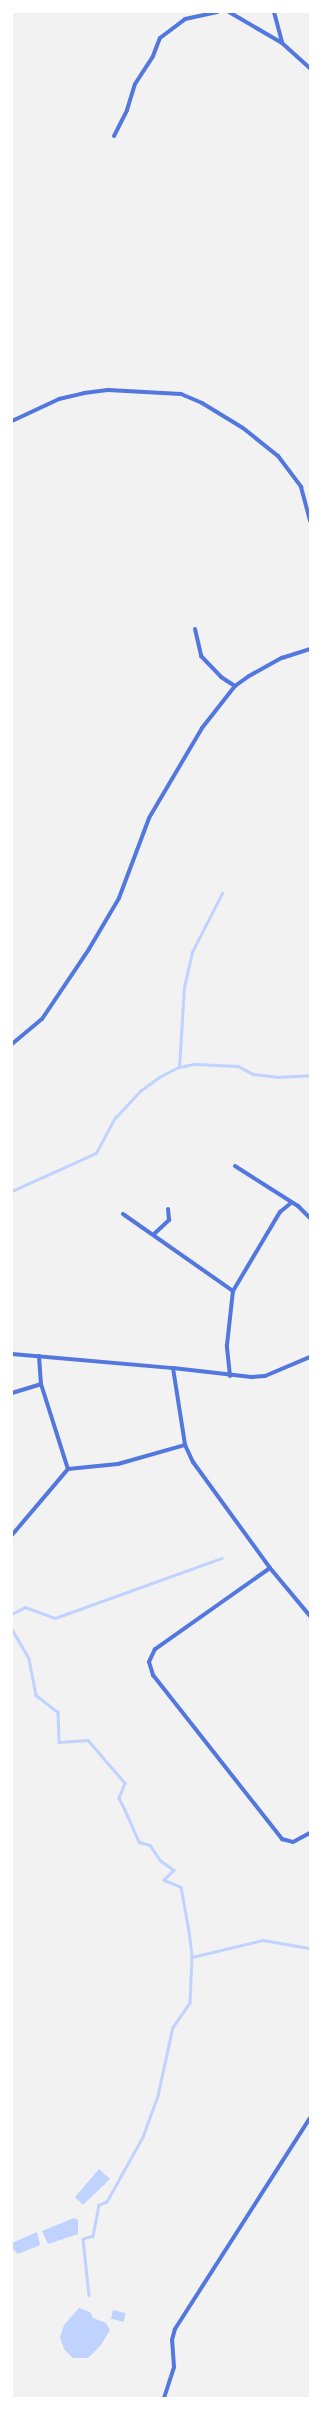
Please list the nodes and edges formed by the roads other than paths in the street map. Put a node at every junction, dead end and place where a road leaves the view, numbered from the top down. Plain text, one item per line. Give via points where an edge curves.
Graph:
1 (217, 12) edge
2 (229, 12) edge
3 (274, 12) edge
4 (282, 42) junction
5 (310, 68) edge
6 (114, 136) dead end
7 (12, 421) edge
8 (310, 520) edge
9 (195, 629) dead end
10 (310, 649) edge
11 (235, 686) junction
12 (12, 1044) edge
13 (235, 1166) dead end
14 (290, 1204) junction
15 (168, 1209) dead end
16 (123, 1214) dead end
17 (310, 1218) edge
18 (154, 1234) junction
19 (233, 1291) junction
20 (12, 1354) edge
21 (39, 1356) junction
22 (310, 1357) edge
23 (173, 1368) junction
24 (230, 1376) junction
25 (41, 1384) junction
26 (12, 1393) edge
27 (185, 1446) junction
28 (68, 1470) junction
29 (12, 1535) edge
30 (270, 1568) junction
31 (310, 1616) edge
32 (310, 1833) edge
33 (310, 2118) edge
34 (164, 2398) edge

1 - 6 street via 185,20 160,38 154,56 135,84 125,117
2 - 4 street
3 - 4 street
4 - 5 street
7 - 8 street via 59,399 84,393 108,390 181,394 202,403 242,428 278,456 300,487
9 - 11 street via 201,656 221,677
10 - 11 street via 264,666
11 - 12 street via 202,728 175,770 149,818 119,898 89,949 42,1019
13 - 14 street
14 - 17 street via 298,1206
14 - 19 street via 280,1212
15 - 18 street via 170,1220
16 - 18 street
18 - 19 street
19 - 24 street via 227,1345
20 - 21 street
21 - 23 street
21 - 25 street
22 - 24 street via 266,1376
23 - 24 street
23 - 27 street
25 - 26 street
25 - 28 street
27 - 28 street via 118,1464
27 - 30 street via 204,1479
28 - 29 street
30 - 31 street
30 - 32 street via 155,1649 149,1662 153,1675 282,1839 293,1842
33 - 34 street via 175,2329 172,2340 174,2368

